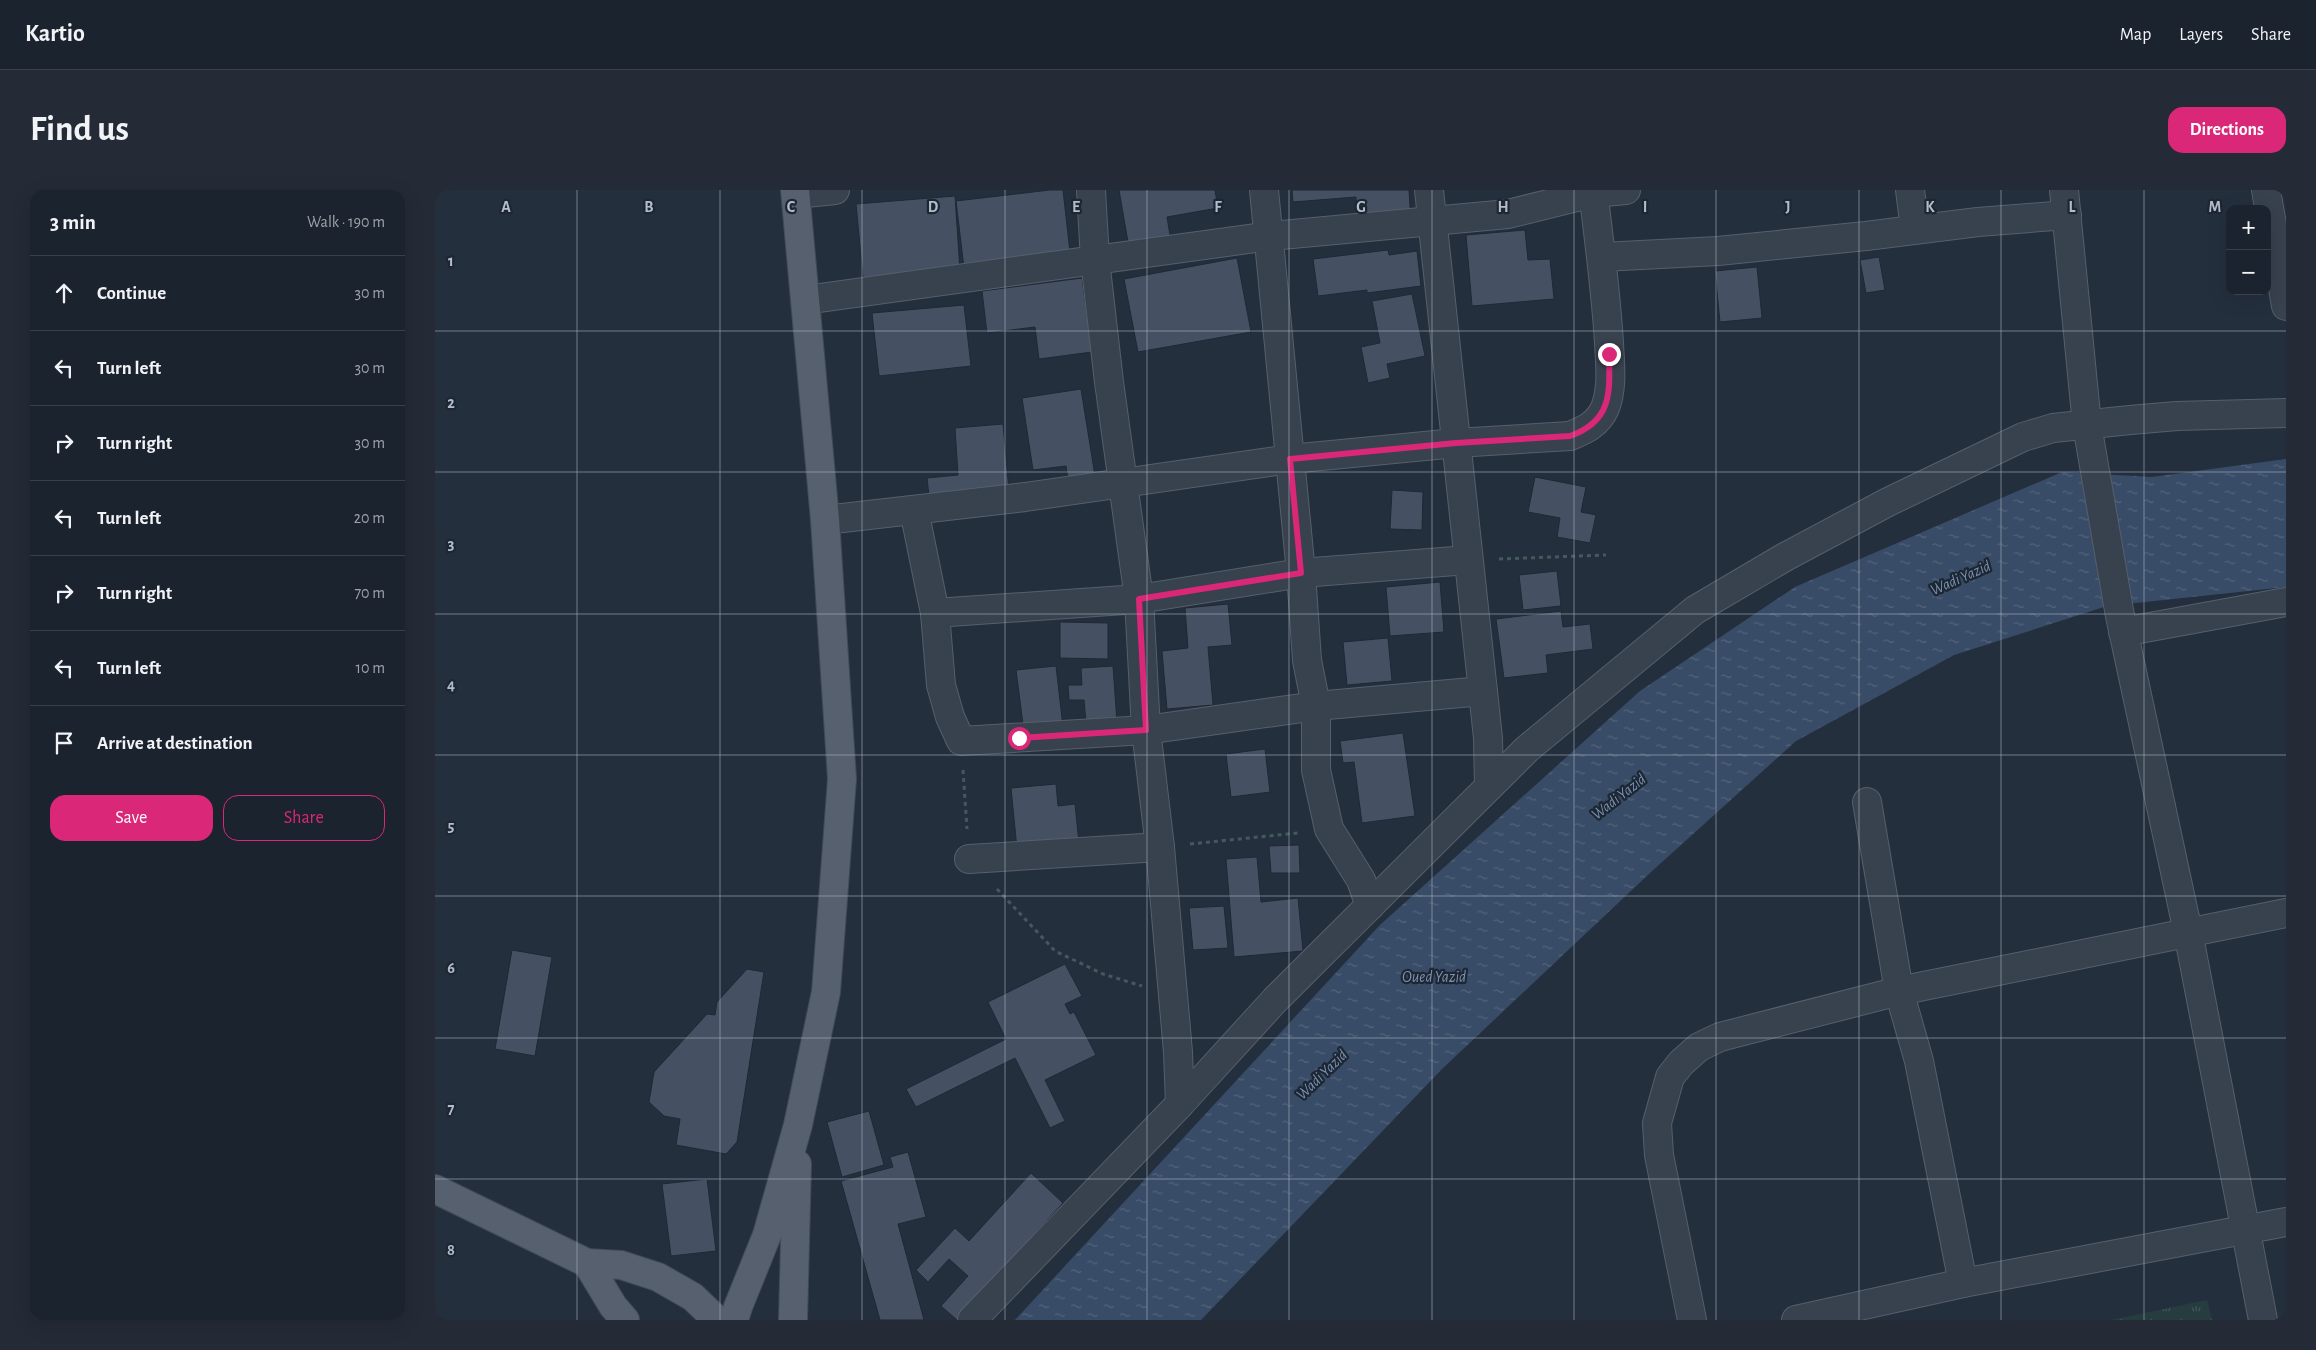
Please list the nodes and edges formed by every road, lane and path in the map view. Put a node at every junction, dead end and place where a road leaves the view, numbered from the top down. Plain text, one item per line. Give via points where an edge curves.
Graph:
1 (835, 190) edge
2 (1091, 190) edge
3 (1264, 190) edge
4 (1429, 190) edge
5 (1626, 190) edge
6 (1910, 190) edge
7 (2266, 190) edge
8 (1593, 191) edge
9 (795, 192) edge
10 (2066, 203) edge
11 (1434, 222) junction
12 (1915, 229) junction
13 (1270, 236) junction
14 (1602, 257) junction
15 (1095, 260) junction
16 (805, 300) junction
17 (2286, 306) edge
18 (2286, 413) edge
19 (2087, 425) junction
20 (1456, 443) junction
21 (1290, 459) junction
22 (1122, 484) junction
23 (914, 510) junction
24 (825, 520) junction
25 (1606, 555) dead end
26 (1468, 560) junction
27 (1301, 573) junction
28 (1139, 599) junction
29 (2286, 602) edge
30 (935, 613) junction
31 (2121, 624) junction
32 (1483, 691) junction
33 (1316, 706) junction
34 (1146, 730) junction
35 (961, 741) junction
36 (1489, 786) junction
37 (1867, 802) dead end
38 (1329, 829) junction
39 (1160, 847) junction
40 (969, 859) junction
41 (1370, 906) junction
42 (2286, 913) edge
43 (2187, 932) junction
44 (1899, 991) junction
45 (1173, 996) junction
46 (1180, 1104) junction
47 (798, 1125) junction
48 (435, 1189) edge
49 (2286, 1222) edge
50 (2245, 1231) junction
51 (587, 1263) junction
52 (1963, 1283) junction
53 (625, 1320) edge
54 (717, 1320) edge
55 (734, 1320) edge
56 (793, 1320) edge
57 (973, 1320) edge
58 (1692, 1320) edge
59 (1795, 1320) edge
60 (2263, 1320) edge

1 - 9 street
2 - 15 street
3 - 13 street
4 - 11 street
5 - 8 street
6 - 12 street
7 - 17 street
8 - 11 street via 1508,214
8 - 14 street
9 - 16 main road
10 - 12 street
10 - 19 street
11 - 13 street
11 - 20 street
12 - 14 street via 1717,251
13 - 15 street
13 - 21 street
14 - 20 street via 1610,387 1599,418 1587,430 1570,436
15 - 16 street
15 - 22 street
16 - 24 main road
18 - 19 street via 2177,416
19 - 31 street
19 - 36 street via 2053,428 1978,457 1785,557 1695,610 1569,713
20 - 21 street
20 - 26 street
21 - 22 street
21 - 27 street
22 - 23 street
22 - 28 street
23 - 24 street
23 - 30 street
24 - 47 main road via 843,779 826,992
25 - 26 path
26 - 27 street
26 - 32 street
27 - 28 street
27 - 33 street via 1307,660
28 - 30 street
28 - 34 street
29 - 31 street
30 - 35 street via 941,685
31 - 43 street
32 - 33 street
32 - 36 street
33 - 34 street
33 - 38 street via 1316,770
34 - 35 street
34 - 39 street
35 - 40 path
36 - 41 street
37 - 44 street
38 - 39 path
38 - 41 street via 1361,880
39 - 40 street
39 - 45 street
40 - 45 path via 1055,951 1103,974
41 - 46 street via 1275,1000
42 - 43 street
43 - 44 street
43 - 50 street
44 - 52 street via 1925,1091
44 - 58 street via 1720,1037 1699,1047 1681,1062 1670,1078 1657,1123 1659,1155
45 - 46 street
46 - 57 street
47 - 55 main road via 767,1235
47 - 56 main road
48 - 51 main road
49 - 50 street
50 - 52 street
50 - 60 street
51 - 53 main road
51 - 54 main road via 621,1265 658,1277 693,1297
52 - 59 street

